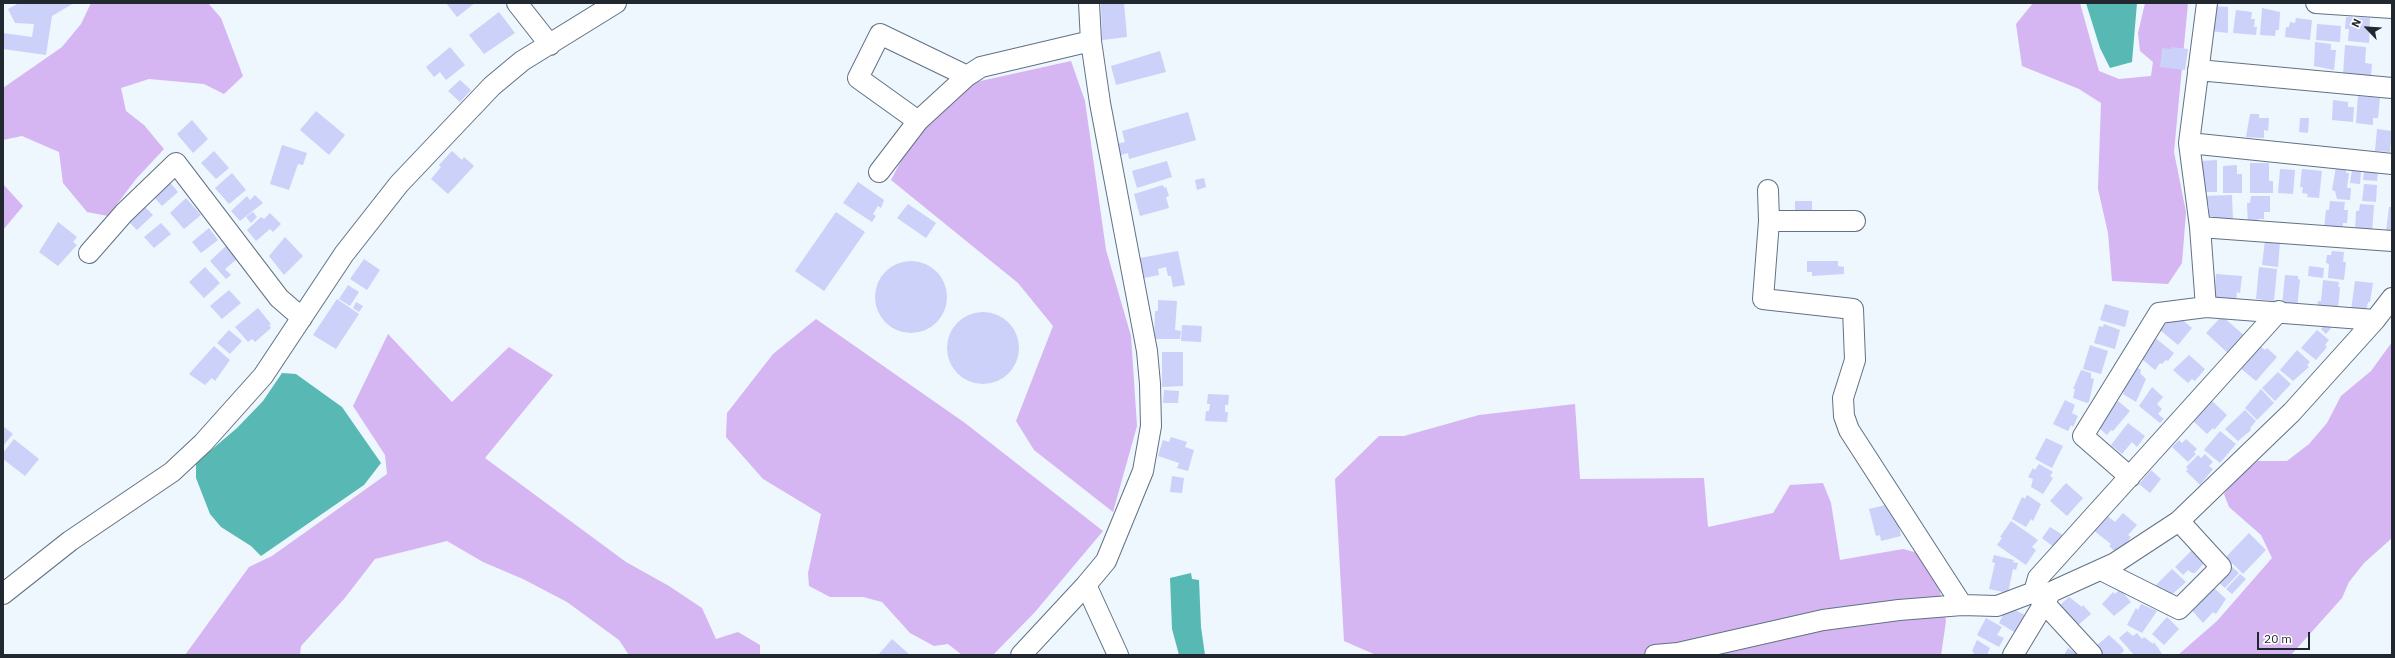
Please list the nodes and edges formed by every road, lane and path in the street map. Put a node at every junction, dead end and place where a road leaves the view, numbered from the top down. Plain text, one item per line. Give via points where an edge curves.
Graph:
1 (517, 3) edge
2 (616, 3) edge
3 (1089, 3) edge
4 (2207, 3) edge
5 (2316, 3) edge
6 (2392, 8) edge
7 (1091, 41) junction
8 (550, 45) junction
9 (2198, 70) junction
10 (967, 76) junction
11 (2392, 88) edge
12 (918, 121) junction
13 (2189, 143) junction
14 (2392, 164) edge
15 (879, 172) dead end
16 (1768, 190) dead end
17 (1769, 221) junction
18 (1855, 221) dead end
19 (2200, 227) junction
20 (2392, 241) edge
21 (89, 253) dead end
22 (2392, 298) edge
23 (2206, 307) junction
24 (2279, 311) junction
25 (302, 318) junction
26 (2375, 320) junction
27 (2130, 477) junction
28 (2179, 521) junction
29 (2101, 570) junction
30 (1086, 585) junction
31 (3, 594) edge
32 (2038, 597) junction
33 (1962, 605) junction
34 (1021, 655) edge
35 (1118, 655) edge
36 (1655, 655) edge
37 (2013, 655) edge
38 (2092, 655) edge

1 - 8 street
2 - 8 street
3 - 7 street
4 - 9 street
5 - 6 street
7 - 10 street via 981,67
7 - 30 street via 1100,103 1147,351 1151,426 1143,470 1122,527 1106,561
8 - 25 street via 522,61 492,86 399,184 344,254
9 - 11 street
9 - 13 street
10 - 12 street
10 - 12 street via 880,34 858,78
12 - 15 street
13 - 14 street
13 - 19 street
16 - 17 street
17 - 18 street
17 - 33 street via 1763,299 1854,309 1855,360 1843,398 1844,416 1850,430
19 - 20 street
19 - 23 street
21 - 25 street via 124,213 176,163 279,298
22 - 26 street
23 - 24 street
23 - 27 street via 2159,313 2083,436
24 - 26 street
24 - 27 street
25 - 31 street via 263,376 203,443 172,472 70,541
26 - 28 street via 2292,412
27 - 32 street via 2038,578
28 - 29 street
28 - 29 street via 2221,567 2179,609
29 - 32 street
30 - 34 street
30 - 35 street
32 - 33 street via 1997,606
32 - 37 street
32 - 38 street
33 - 36 street via 1823,620 1678,653

